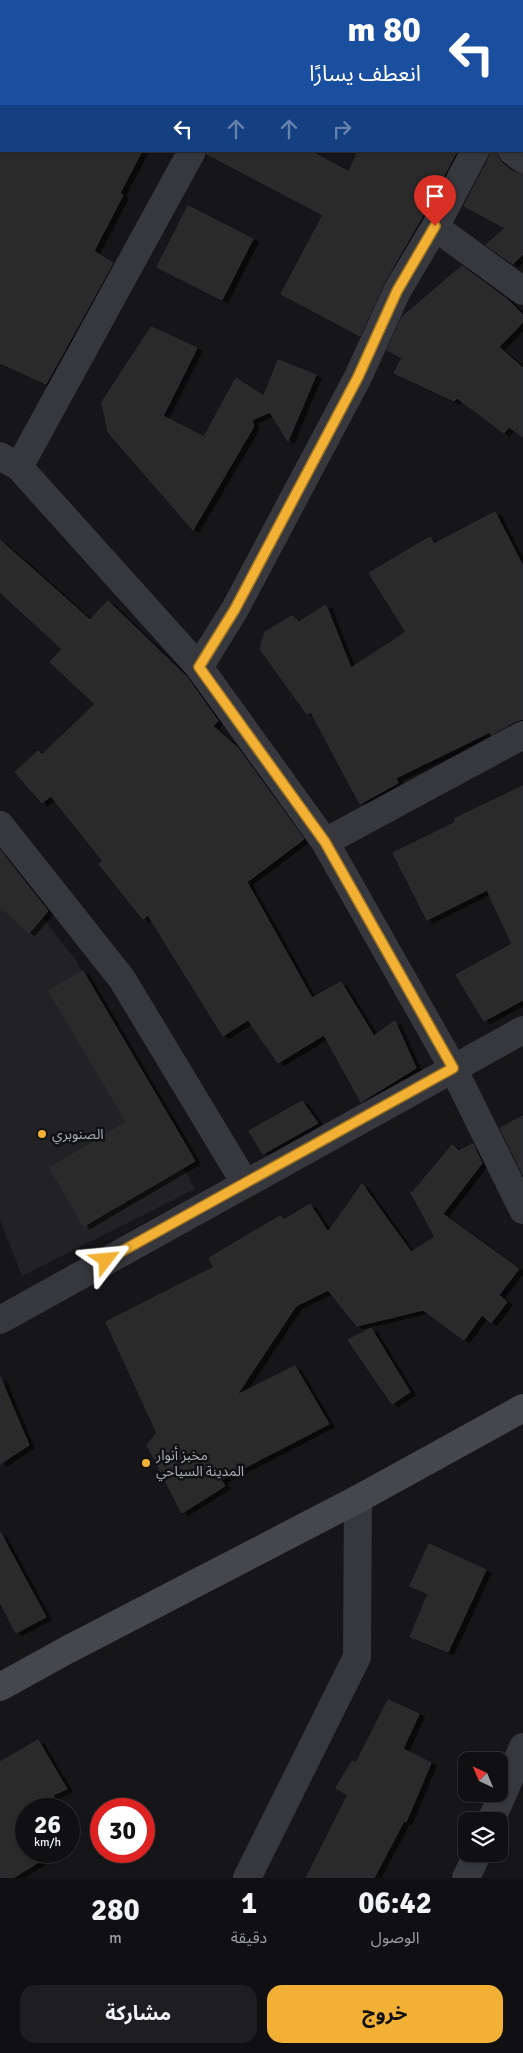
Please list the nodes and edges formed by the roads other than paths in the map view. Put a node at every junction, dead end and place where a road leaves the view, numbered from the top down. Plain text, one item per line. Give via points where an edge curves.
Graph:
1 (191, 152) edge
2 (473, 152) edge
3 (435, 226) junction
4 (523, 290) edge
5 (10, 462) edge
6 (199, 667) junction
7 (523, 735) edge
8 (0, 825) edge
9 (325, 842) junction
10 (523, 1030) edge
11 (453, 1068) junction
12 (245, 1183) junction
13 (523, 1210) edge
14 (1, 1317) edge
15 (523, 1408) edge
16 (358, 1499) junction
17 (0, 1687) edge
18 (523, 1747) edge
19 (495, 1812) edge
20 (473, 1862) edge
21 (247, 1878) edge
22 (466, 1878) edge

1 - 5 street
2 - 3 street
3 - 4 street
3 - 6 street via 397,291 358,377 235,609
5 - 6 street
6 - 9 street
7 - 9 street
8 - 12 street via 122,979
9 - 11 street
10 - 11 street
11 - 12 street
11 - 13 street
12 - 14 street
15 - 16 main road
16 - 17 main road
16 - 21 street via 357,1657
18 - 19 street
20 - 22 street

